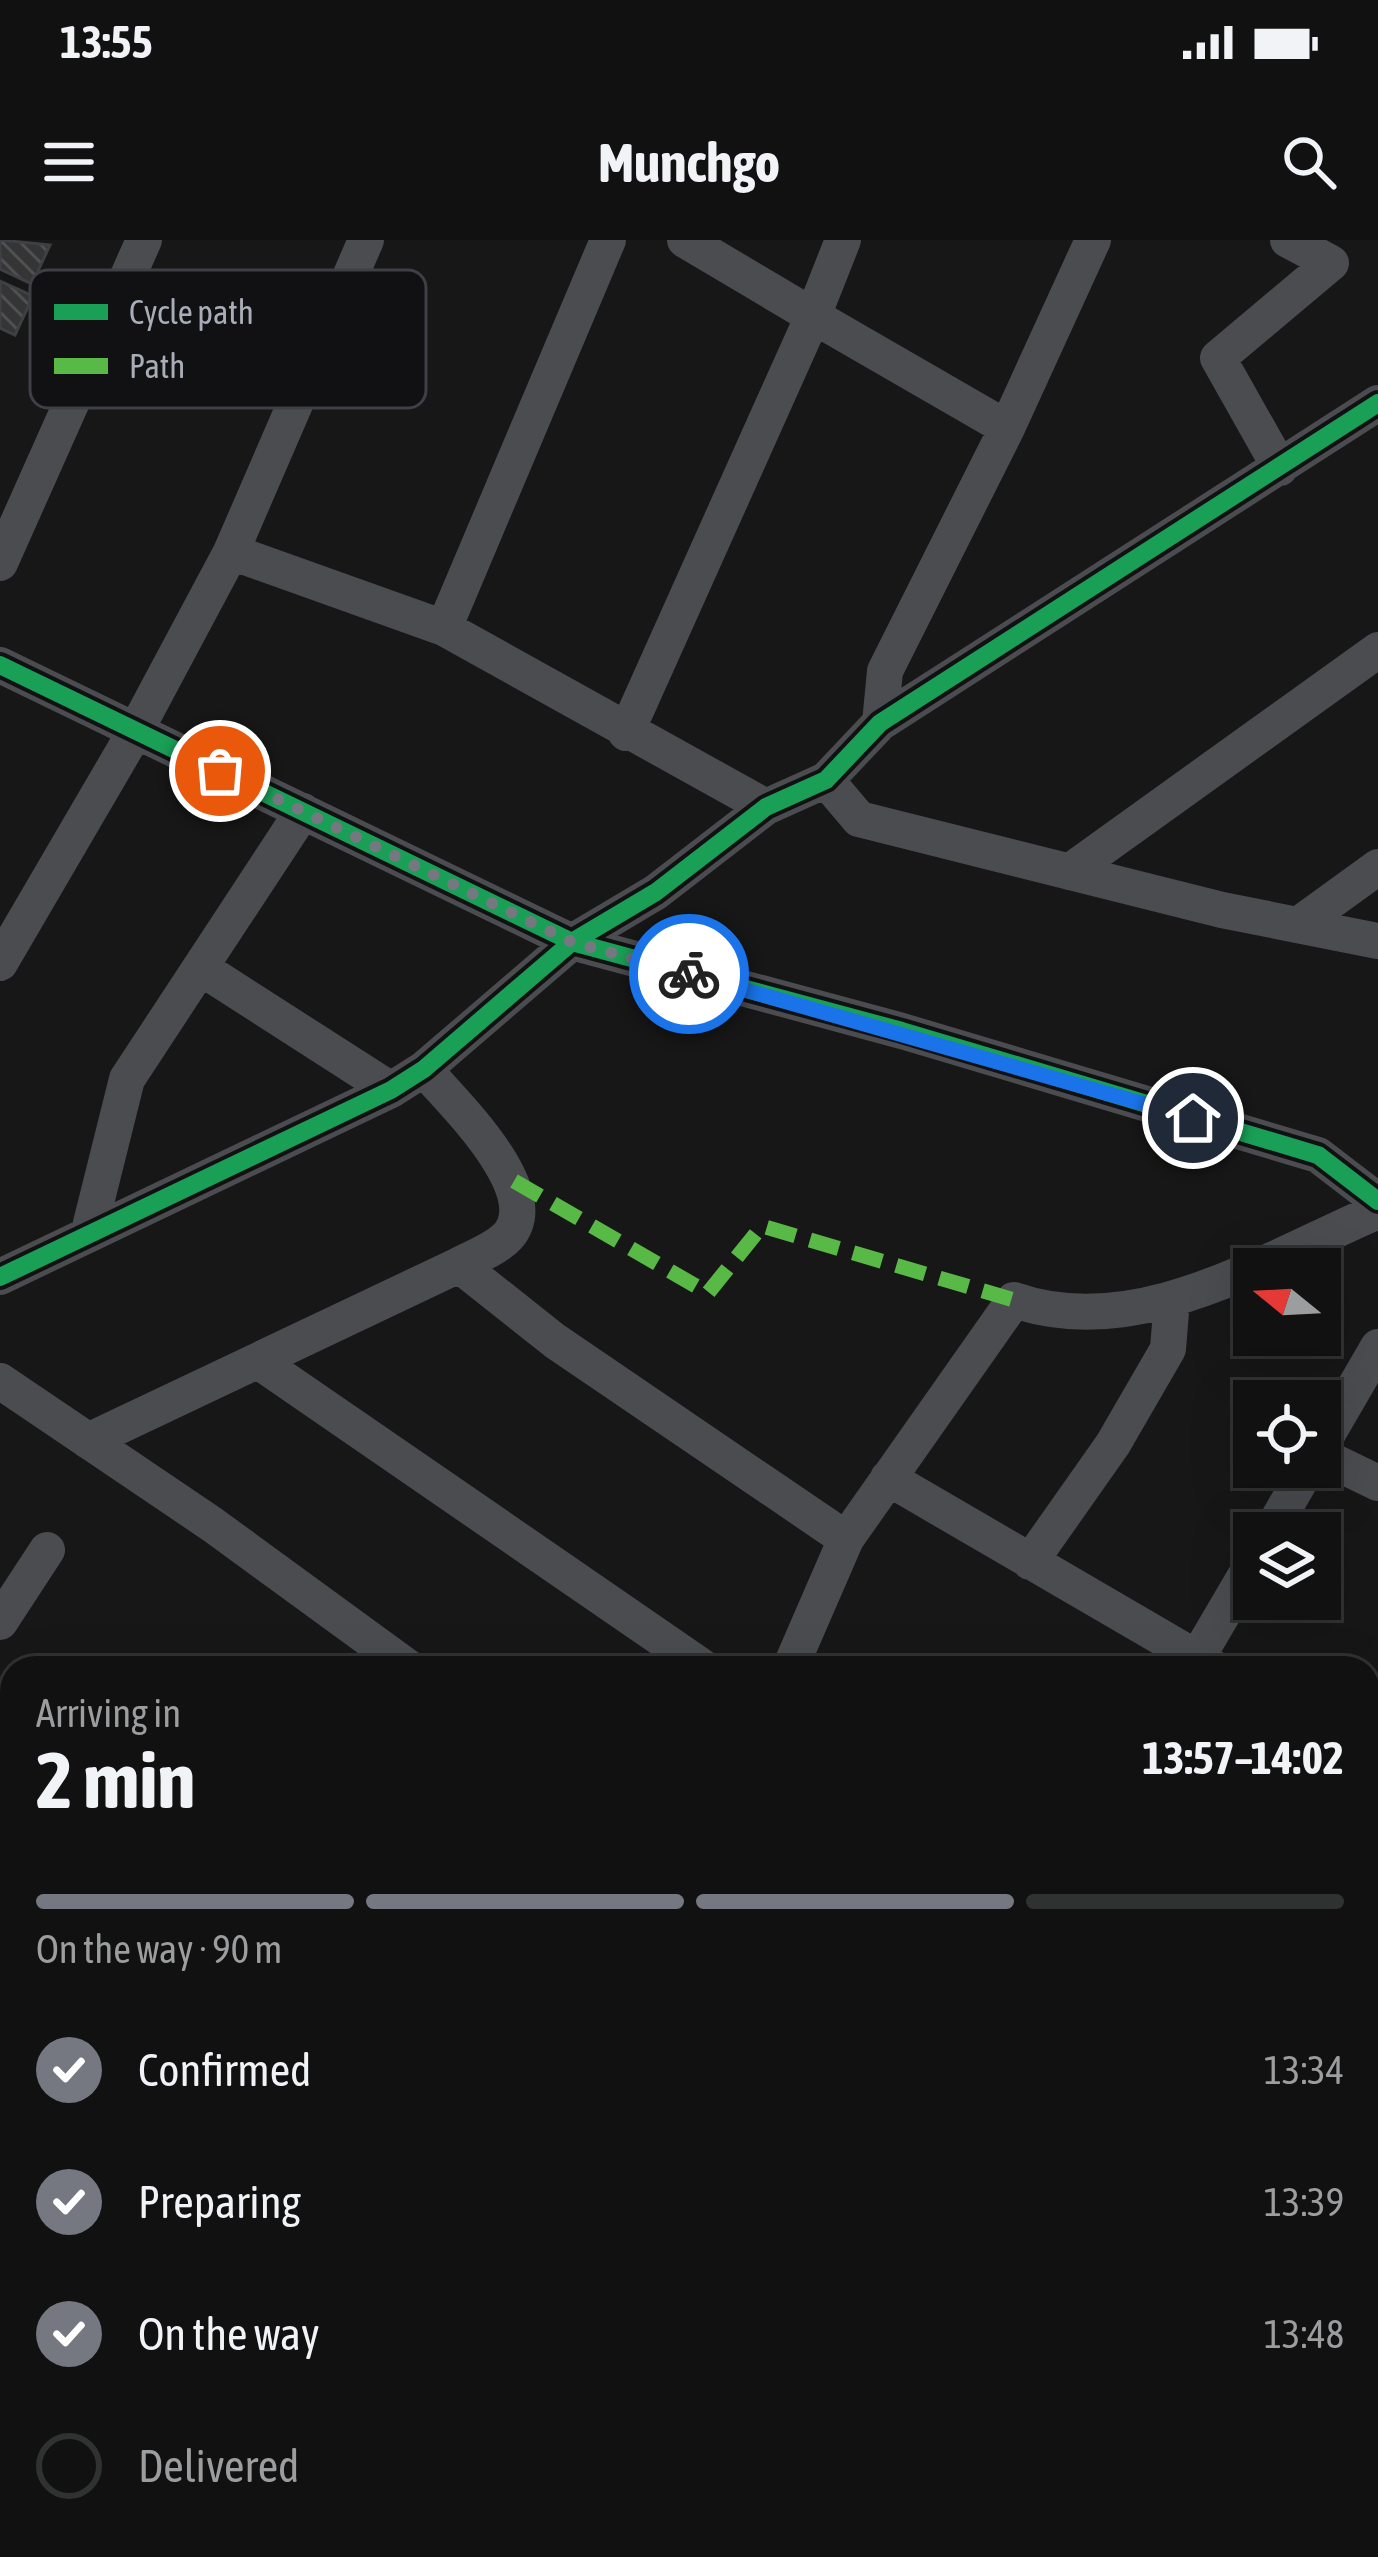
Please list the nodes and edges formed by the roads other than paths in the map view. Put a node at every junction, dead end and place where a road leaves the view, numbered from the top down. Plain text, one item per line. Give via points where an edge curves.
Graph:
1 (144, 240) edge
2 (366, 240) edge
3 (608, 240) edge
4 (686, 240) edge
5 (843, 240) edge
6 (1093, 240) edge
7 (1288, 240) edge
8 (131, 270) edge
9 (353, 270) edge
10 (813, 316) junction
11 (1378, 404) edge
12 (69, 408) edge
13 (293, 408) edge
14 (1007, 428) junction
15 (1280, 468) junction
16 (231, 552) junction
17 (0, 563) edge
18 (444, 628) junction
19 (1378, 650) edge
20 (0, 665) edge
21 (880, 723) junction
22 (136, 730) junction
23 (626, 733) junction
24 (826, 780) junction
25 (766, 807) junction
26 (303, 811) junction
27 (1378, 867) edge
28 (1069, 872) junction
29 (1298, 925) junction
30 (1378, 941) edge
31 (572, 942) junction
32 (0, 963) edge
33 (201, 968) junction
34 (424, 1069) junction
35 (391, 1090) junction
36 (1378, 1201) edge
37 (1378, 1211) edge
38 (89, 1231) junction
39 (459, 1265) junction
40 (0, 1277) edge
41 (1172, 1299) junction
42 (1378, 1346) edge
43 (258, 1361) junction
44 (0, 1382) edge
45 (1341, 1413) edge
46 (88, 1441) junction
47 (1341, 1463) edge
48 (888, 1478) junction
49 (1378, 1483) edge
50 (846, 1539) junction
51 (47, 1550) dead end
52 (1030, 1562) junction
53 (1233, 1606) edge
54 (0, 1622) edge
55 (392, 1656) edge
56 (687, 1656) edge
57 (795, 1656) edge
58 (1194, 1656) edge
59 (1209, 1656) edge

1 - 8 street
2 - 9 street
3 - 18 street
4 - 10 street
5 - 10 street
6 - 14 street
7 - 15 street via 1331,263 1219,358
10 - 14 street
10 - 23 street
11 - 15 street
12 - 17 street
13 - 16 street
14 - 21 street via 886,670
15 - 21 street
16 - 18 street
16 - 22 street
18 - 23 street
19 - 28 street
20 - 22 street
21 - 24 street
22 - 26 street
22 - 32 street
23 - 25 street
24 - 25 street
24 - 28 street via 859,819
25 - 31 street via 656,892
26 - 31 street
26 - 33 street
27 - 29 street
28 - 29 street
29 - 30 street
31 - 34 street
31 - 36 street via 1318,1155
33 - 35 street
33 - 38 street via 127,1078
34 - 35 street
34 - 39 street via 514,1181 511,1233
35 - 38 street
37 - 41 street
38 - 40 street
39 - 43 street
39 - 50 street via 555,1341
41 - 48 street via 1092,1317 1014,1300
41 - 52 street via 1168,1349
42 - 45 street
43 - 46 street
43 - 56 street
44 - 46 street
46 - 55 street
47 - 49 street
48 - 50 street
48 - 52 street
50 - 57 street
51 - 54 street
52 - 58 street
53 - 59 street

